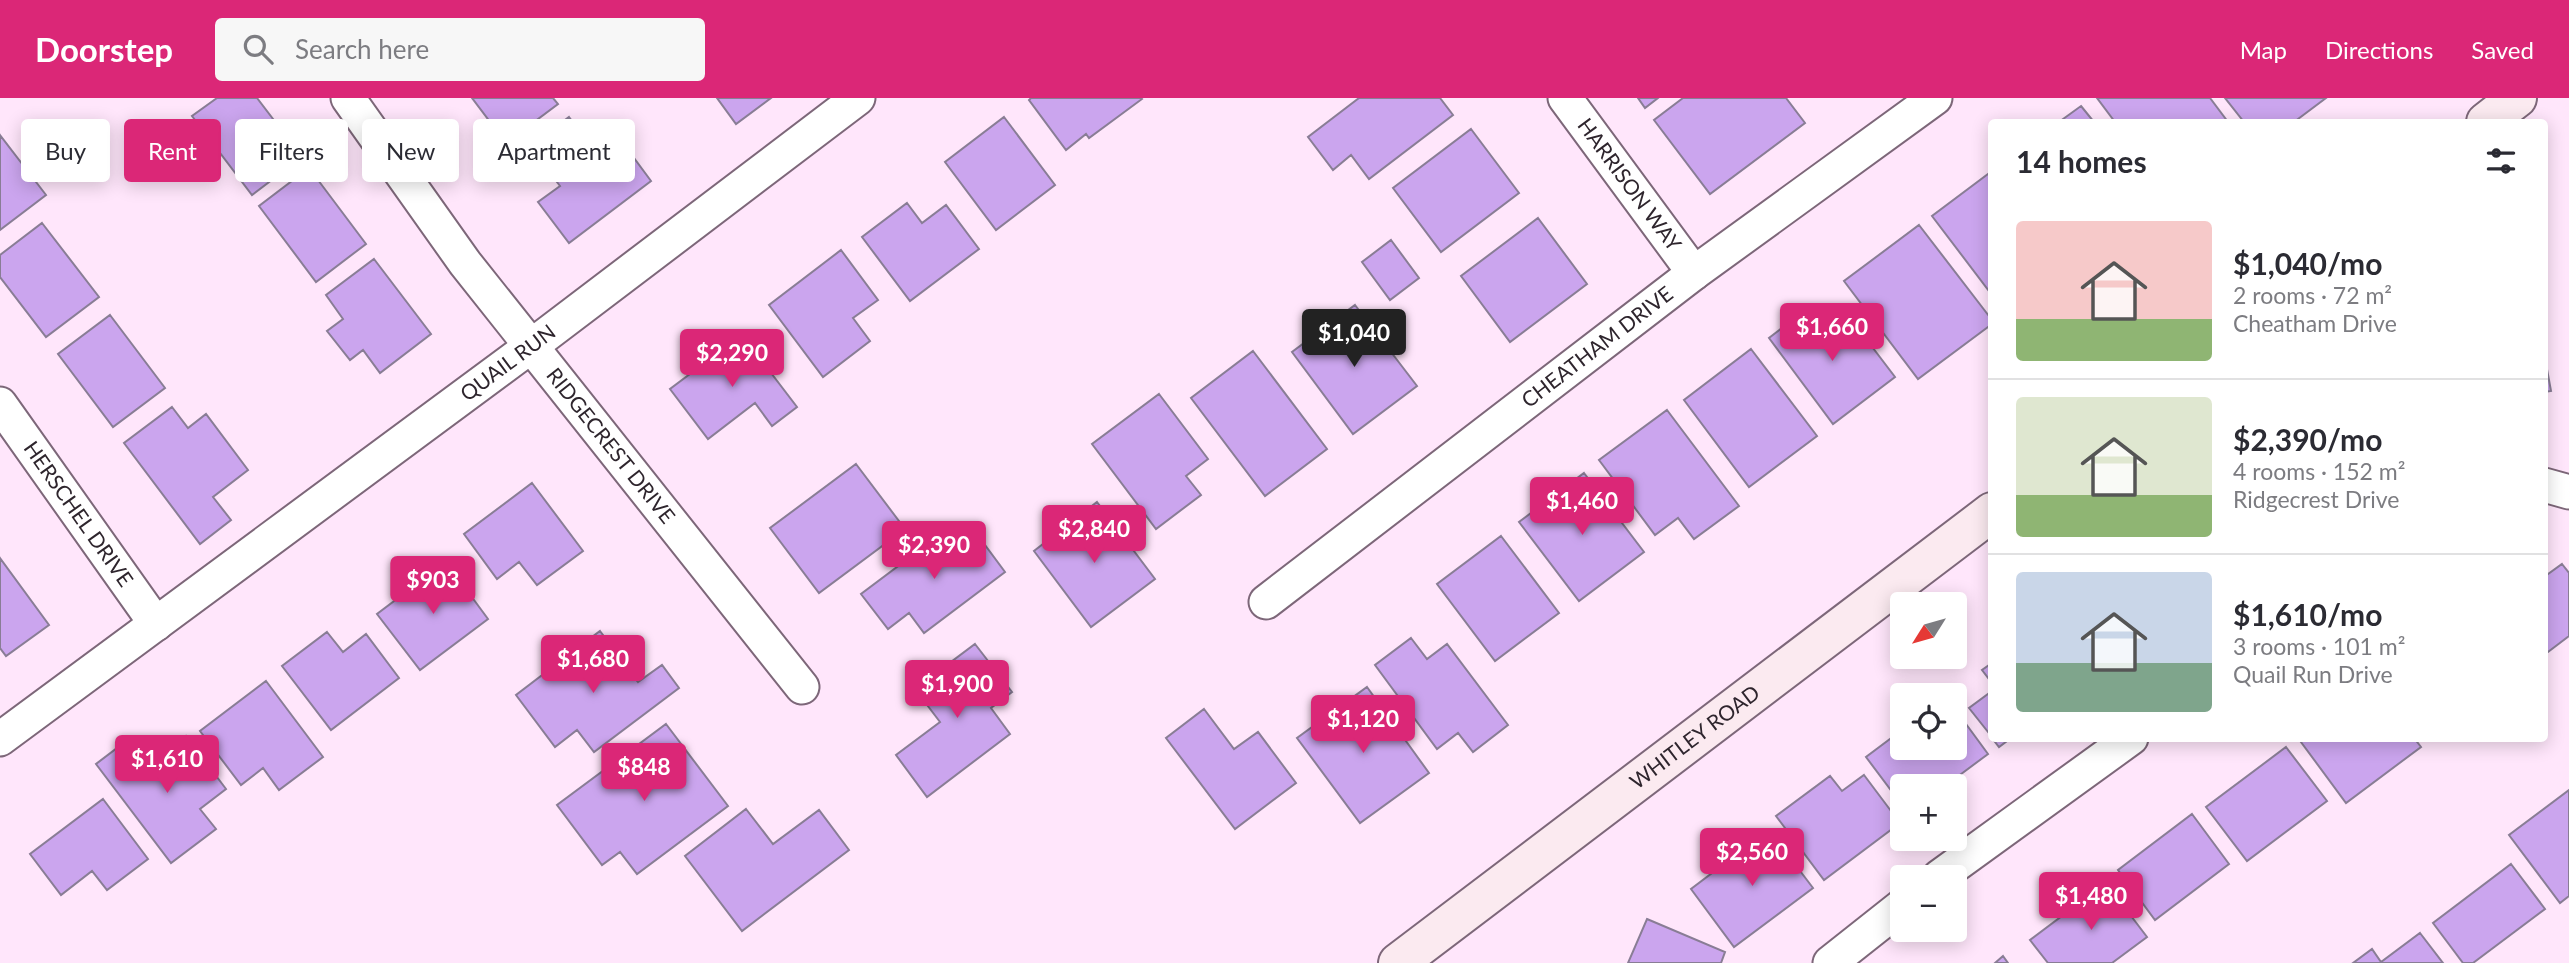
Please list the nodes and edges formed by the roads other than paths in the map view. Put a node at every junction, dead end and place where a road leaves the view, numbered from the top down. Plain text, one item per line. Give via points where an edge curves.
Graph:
1 (348, 98) edge
2 (858, 98) edge
3 (1565, 98) edge
4 (1935, 98) edge
5 (2517, 98) edge
6 (2490, 119) edge
7 (1694, 273) junction
8 (530, 347) junction
9 (0, 404) edge
10 (2548, 486) edge
11 (2569, 492) edge
12 (1988, 515) edge
13 (1266, 603) dead end
14 (156, 624) junction
15 (802, 687) dead end
16 (0, 739) edge
17 (2125, 742) edge
18 (1956, 865) edge
19 (1890, 916) edge
20 (1398, 963) edge
21 (1830, 963) edge

1 - 8 street, RIDGECREST DRIVE
2 - 8 street, QUAIL RUN
3 - 7 street, HARRISON WAY
4 - 7 street, CHEATHAM DRIVE
5 - 6 street
7 - 13 street, CHEATHAM DRIVE
8 - 14 street, QUAIL RUN
8 - 15 street, RIDGECREST DRIVE
9 - 14 street, HERSCHEL DRIVE
10 - 11 street
12 - 20 street, WHITLEY ROAD
14 - 16 street, QUAIL RUN
17 - 18 street
19 - 21 street

